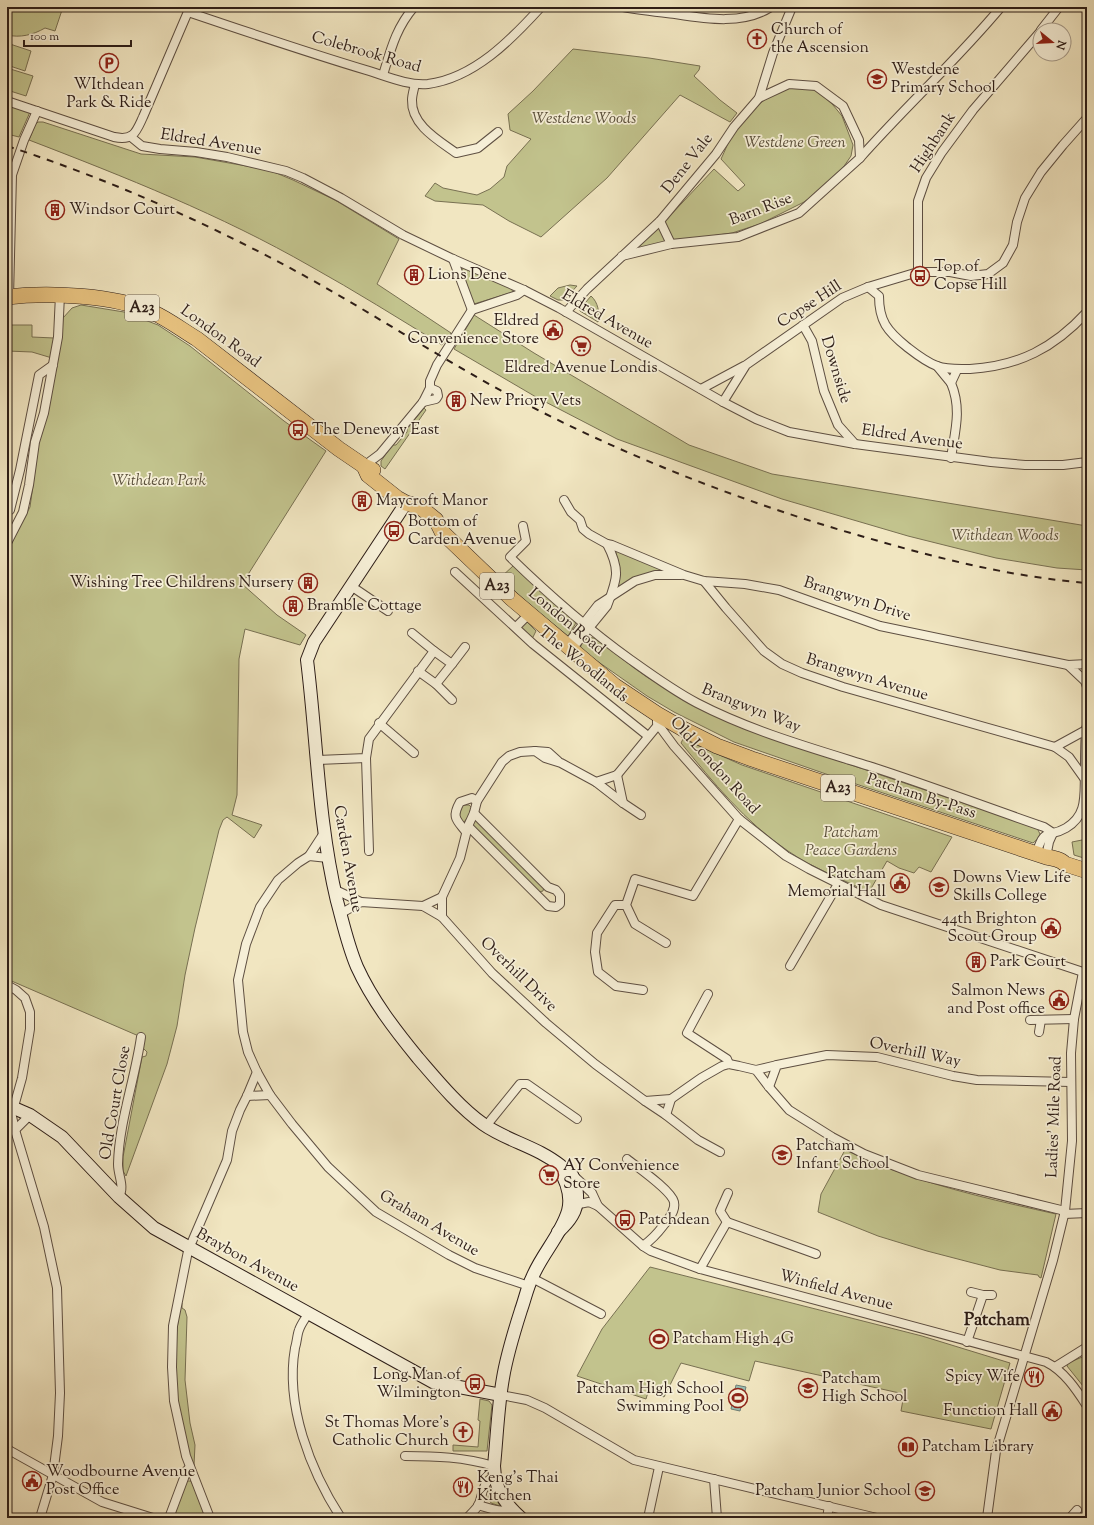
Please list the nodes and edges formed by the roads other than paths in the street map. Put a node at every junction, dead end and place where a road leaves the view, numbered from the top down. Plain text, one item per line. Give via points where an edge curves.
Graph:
1 (414, 7) edge
2 (540, 7) edge
3 (626, 7) edge
4 (771, 7) edge
5 (1001, 7) edge
6 (1059, 7) edge
7 (790, 9) edge
8 (189, 10) edge
9 (1048, 22) edge
10 (1032, 41) edge
11 (382, 75) junction
12 (415, 84) junction
13 (759, 98) junction
14 (7, 101) edge
15 (39, 111) junction
16 (1087, 118) edge
17 (498, 132) dead end
18 (131, 137) junction
19 (859, 140) junction
20 (874, 142) junction
21 (860, 158) junction
22 (660, 221) junction
23 (671, 244) junction
24 (622, 256) junction
25 (453, 259) junction
26 (918, 272) junction
27 (8, 278) edge
28 (887, 280) junction
29 (868, 287) junction
30 (524, 290) junction
31 (60, 295) junction
32 (879, 296) junction
33 (8, 297) edge
34 (472, 310) junction
35 (566, 312) junction
36 (1087, 312) edge
37 (803, 325) junction
38 (53, 365) junction
39 (746, 365) junction
40 (937, 366) junction
41 (957, 370) junction
42 (951, 383) junction
43 (701, 389) junction
44 (723, 402) junction
45 (838, 425) junction
46 (834, 440) junction
47 (855, 444) junction
48 (380, 454) junction
49 (951, 458) junction
50 (1087, 462) edge
51 (370, 469) junction
52 (564, 500) dead end
53 (406, 503) junction
54 (10, 510) dead end
55 (523, 526) dead end
56 (7, 543) edge
57 (607, 544) junction
58 (455, 572) dead end
59 (684, 575) junction
60 (704, 581) junction
61 (351, 586) junction
62 (610, 597) junction
63 (388, 611) dead end
64 (529, 614) junction
65 (586, 626) junction
66 (516, 627) junction
67 (412, 633) dead end
68 (466, 647) dead end
69 (569, 648) junction
70 (434, 651) junction
71 (452, 664) junction
72 (1087, 664) edge
73 (1068, 665) junction
74 (418, 671) junction
75 (436, 684) junction
76 (1087, 687) edge
77 (452, 700) dead end
78 (658, 720) junction
79 (379, 723) junction
80 (1086, 728) edge
81 (648, 736) junction
82 (1055, 747) junction
83 (414, 753) dead end
84 (366, 758) junction
85 (318, 760) junction
86 (617, 775) junction
87 (1084, 778) junction
88 (596, 782) junction
89 (477, 801) junction
90 (623, 802) junction
91 (474, 813) junction
92 (641, 815) dead end
93 (739, 819) junction
94 (467, 829) junction
95 (324, 833) junction
96 (1053, 833) junction
97 (496, 836) junction
98 (487, 844) junction
99 (368, 851) dead end
100 (1041, 855) junction
101 (309, 856) junction
102 (328, 858) junction
103 (1087, 871) edge
104 (838, 884) junction
105 (548, 887) junction
106 (335, 891) junction
107 (442, 897) junction
108 (540, 897) junction
109 (361, 902) junction
110 (626, 905) junction
111 (423, 906) junction
112 (340, 914) junction
113 (442, 917) junction
114 (666, 942) dead end
115 (790, 966) dead end
116 (1085, 972) edge
117 (7, 985) edge
118 (643, 990) dead end
119 (708, 994) dead end
120 (1074, 1019) junction
121 (1030, 1020) dead end
122 (1041, 1020) junction
123 (1039, 1032) dead end
124 (141, 1037) dead end
125 (729, 1064) junction
126 (776, 1065) junction
127 (756, 1070) junction
128 (257, 1072) junction
129 (1071, 1082) junction
130 (769, 1087) junction
131 (270, 1095) junction
132 (247, 1096) junction
133 (671, 1099) junction
134 (645, 1100) junction
135 (10, 1106) edge
136 (30, 1115) junction
137 (666, 1115) junction
138 (577, 1119) dead end
139 (486, 1126) junction
140 (15, 1130) junction
141 (720, 1152) dead end
142 (627, 1159) dead end
143 (553, 1160) junction
144 (571, 1174) junction
145 (728, 1192) dead end
146 (119, 1197) junction
147 (575, 1200) junction
148 (596, 1202) junction
149 (1064, 1212) junction
150 (1087, 1213) edge
151 (727, 1222) junction
152 (643, 1246) junction
153 (189, 1248) junction
154 (816, 1254) dead end
155 (700, 1269) junction
156 (530, 1282) junction
157 (971, 1292) dead end
158 (983, 1295) junction
159 (992, 1295) dead end
160 (308, 1314) junction
161 (601, 1314) dead end
162 (967, 1342) junction
163 (1087, 1347) edge
164 (1024, 1356) junction
165 (1055, 1367) junction
166 (501, 1395) junction
167 (1087, 1406) edge
168 (7, 1449) edge
169 (405, 1456) dead end
170 (659, 1466) junction
171 (190, 1468) junction
172 (494, 1471) junction
173 (53, 1475) junction
174 (714, 1479) junction
175 (478, 1506) junction
176 (829, 1506) junction
177 (512, 1509) junction
178 (135, 1515) edge
179 (40, 1518) edge
180 (153, 1518) edge
181 (169, 1518) edge
182 (210, 1518) edge
183 (341, 1518) edge
184 (468, 1518) edge
185 (521, 1518) edge
186 (648, 1518) edge
187 (716, 1518) edge
188 (827, 1518) edge
189 (878, 1518) edge
190 (987, 1518) edge

1 - 11 street via 398,28
2 - 12 street, Colebrook Road via 524,26 473,68 439,82
3 - 4 street via 708,19 747,17
5 - 20 street, Barn Rise via 943,72
6 - 9 street, Highbank
7 - 13 street, Dene Vale via 772,53
8 - 11 street, Colebrook Road
8 - 18 street via 140,124
10 - 26 street, Highbank via 973,110 926,178 918,202
11 - 12 street, Colebrook Road
12 - 17 street via 412,99 414,115 428,132 456,153 478,148
13 - 19 street via 789,84 816,86 843,106
13 - 22 street, Dene Vale
14 - 15 street
15 - 18 street via 114,137
15 - 27 street via 24,140 12,175
16 - 26 street, Copse Hill via 1041,172 1025,198 1013,245 1003,263 988,274 971,276 943,271
18 - 25 street, Eldred Avenue via 142,146 228,157 286,171 342,198 403,234
19 - 20 street
19 - 21 street
20 - 21 street, Barn Rise
21 - 23 street, Barn Rise via 799,213 738,237
22 - 23 street
22 - 24 street, Dene Vale
23 - 24 street, Barn Rise
24 - 35 street, Dene Vale
25 - 30 street, Eldred Avenue
25 - 34 street
26 - 28 street, Copse Hill
27 - 33 street
28 - 29 street, Copse Hill
28 - 32 street
29 - 32 street
29 - 37 street, Copse Hill via 842,298
30 - 34 street via 517,295
30 - 35 street, Eldred Avenue
31 - 33 highway, London Road / A23
31 - 38 street via 58,337
31 - 51 highway, London Road / A23 via 129,304 172,322
32 - 40 street via 881,318 887,326 900,341
34 - 48 street via 437,365 423,402
35 - 43 street, Eldred Avenue
36 - 41 street via 1057,341 1030,356 1006,364
37 - 39 street, Copse Hill
37 - 45 street, Downside via 812,341 824,391
38 - 54 street via 39,375
38 - 56 street via 44,413 35,442 23,512
39 - 43 street, Copse Hill
39 - 44 street, Copse Hill
40 - 41 street
40 - 42 street
41 - 42 street
42 - 49 street via 958,408
43 - 44 street, Eldred Avenue
44 - 46 street, Eldred Avenue via 789,432
45 - 46 street, Downside
45 - 47 street, Downside
46 - 47 street, Eldred Avenue
47 - 49 street, Eldred Avenue
48 - 51 street
48 - 51 street via 376,464
49 - 50 street, Eldred Avenue via 1024,465
51 - 53 highway, London Road / A23 via 368,475
52 - 57 street, Brangwyn Drive via 571,512 580,520 583,529
53 - 61 street, Carden Avenue
53 - 64 highway, London Road / A23 via 413,513 432,528 442,532
55 - 65 street, Brangwyn Way via 526,541 510,557 540,587
57 - 59 street, Brangwyn Drive
57 - 62 street via 614,557 617,572
58 - 66 street
59 - 60 street, Brangwyn Drive
59 - 62 street, Brangwyn Drive via 655,575 635,581
60 - 73 street, Brangwyn Drive via 779,590 880,626
60 - 82 street, Brangwyn Avenue via 764,651 782,664 843,687
61 - 63 street
61 - 85 street, Carden Avenue via 314,642 307,660
62 - 65 street, Brangwyn Drive via 598,605
64 - 66 street, The Woodlands
64 - 69 highway, London Road / A23
65 - 69 street, Brangwyn Drive
65 - 96 street, Brangwyn Way via 653,676 696,703 722,715 771,735 1044,827
66 - 81 street, The Woodlands via 533,644
67 - 70 street
68 - 71 street
69 - 78 highway, London Road / A23
70 - 71 street
70 - 74 street
71 - 75 street
72 - 73 street, Brangwyn Drive
73 - 76 street
74 - 75 street
74 - 79 street
75 - 77 street
78 - 81 street
78 - 93 street, Old London Road via 674,746
78 - 100 highway, Patcham By-Pass / A23 via 752,759
79 - 83 street
79 - 84 street via 369,739
80 - 82 street
80 - 87 street
81 - 86 street
82 - 87 street, Brangwyn Avenue via 1069,757
84 - 85 street
84 - 99 street
85 - 95 street, Carden Avenue
86 - 88 street
86 - 90 street
87 - 96 street via 1084,804 1078,816 1066,828
88 - 89 street via 548,752 520,752 502,762
88 - 90 street
89 - 91 street
89 - 94 street via 472,798 460,802 455,811 456,820
90 - 92 street
91 - 94 street
91 - 97 street
93 - 104 street, Old London Road via 786,856
93 - 110 street via 693,896 635,879
94 - 98 street
94 - 107 street via 460,858
95 - 101 street, Graham Avenue
95 - 102 street, Carden Avenue
96 - 100 street via 1044,836 1039,844
97 - 98 street
97 - 105 street
98 - 108 street
100 - 103 highway, Patcham By-Pass / A23
101 - 102 street
101 - 128 street, Graham Avenue via 278,880 260,907 246,944 238,980 243,1032
102 - 106 street, Carden Avenue
104 - 115 street
104 - 116 street, Old London Road via 881,905
105 - 108 street
105 - 108 street via 560,895 560,904 556,907 548,906
106 - 109 street, Overhill Drive
106 - 112 street, Carden Avenue
107 - 111 street
107 - 113 street
109 - 111 street, Overhill Drive
109 - 112 street
110 - 114 street via 635,924
110 - 118 street via 615,905 597,933 595,952 598,972 616,986
111 - 113 street, Overhill Drive
112 - 139 street, Carden Avenue via 356,966 387,1018 418,1058 463,1108
113 - 134 street, Overhill Drive via 492,973 546,1023 595,1064
116 - 120 street, Ladies' Mile Road
117 - 135 street via 25,998 30,1012 30,1029 22,1078
119 - 125 street via 687,1033 727,1059
120 - 122 street
120 - 129 street, Ladies' Mile Road
121 - 122 street
122 - 123 street
124 - 146 street, Old Court Close via 121,1135 118,1165 122,1189
125 - 127 street
125 - 133 street via 701,1078
126 - 127 street
126 - 129 street, Overhill Way via 826,1055 877,1057 977,1080
126 - 130 street
127 - 130 street
128 - 131 street, Graham Avenue
128 - 132 street
129 - 149 street, Ladies' Mile Road via 1072,1142
130 - 149 street via 789,1110 864,1154 918,1175
131 - 132 street
131 - 156 street, Graham Avenue via 328,1167 376,1212 475,1268
132 - 153 street via 232,1131 227,1160
133 - 134 street
133 - 137 street
134 - 137 street, Overhill Drive
135 - 136 street, Braybon Avenue
135 - 140 street
136 - 140 street
136 - 146 street, Braybon Avenue via 62,1137
137 - 141 street, Overhill Drive via 698,1140
138 - 139 street via 527,1084 520,1084
139 - 143 street, Carden Avenue
140 - 173 street via 44,1228 57,1288 60,1393
142 - 152 street via 670,1193 674,1202 673,1211 666,1222
143 - 144 street, Carden Avenue
143 - 147 street
144 - 147 street via 577,1186
144 - 148 street via 589,1190
145 - 151 street via 720,1211
146 - 153 street, Braybon Avenue via 154,1228
147 - 148 street via 585,1196
147 - 156 street via 574,1213 558,1232
148 - 152 street
149 - 150 street
149 - 164 street, Ladies' Mile Road via 1053,1260
151 - 154 street
151 - 155 street
152 - 155 street, Winfield Avenue
153 - 160 street, Braybon Avenue
153 - 171 street via 173,1326 172,1349 174,1401
155 - 162 street, Winfield Avenue
156 - 161 street, Graham Avenue
156 - 166 street via 512,1340
157 - 158 street
158 - 159 street
158 - 162 street
160 - 166 street, Braybon Avenue via 433,1382
160 - 183 street via 299,1330 294,1359 293,1392 302,1433 315,1472
162 - 164 street, Winfield Avenue
163 - 165 street
164 - 165 street, Winfield Avenue
164 - 190 street, Ladies' Mile Road via 996,1451
165 - 167 street
166 - 170 street via 527,1400 634,1460
166 - 172 street
168 - 173 street
169 - 172 street via 469,1459
170 - 174 street
170 - 186 street
171 - 181 street
171 - 182 street
172 - 175 street via 486,1483
172 - 177 street via 498,1490
173 - 178 street via 102,1502
173 - 179 street
174 - 176 street
174 - 187 street
175 - 177 street via 498,1510
175 - 184 street
176 - 188 street
176 - 189 street
177 - 185 street
178 - 180 street

